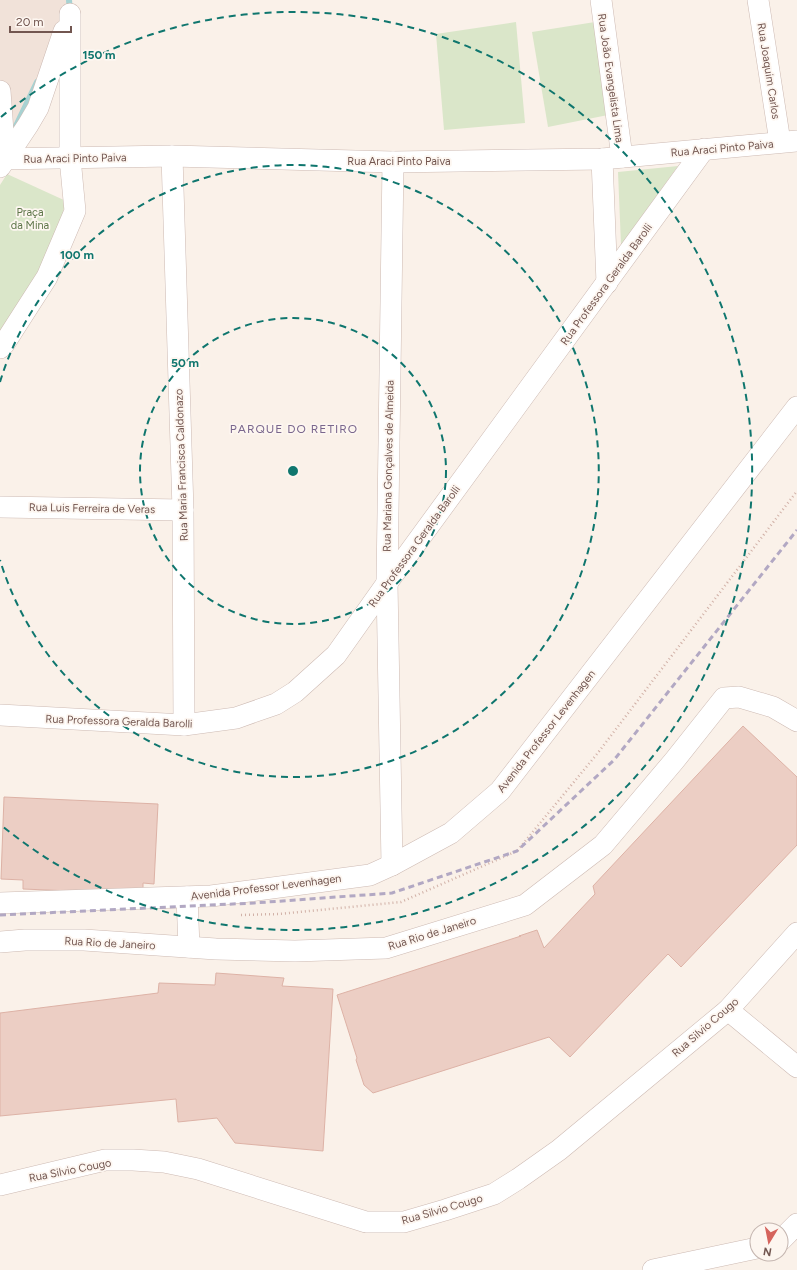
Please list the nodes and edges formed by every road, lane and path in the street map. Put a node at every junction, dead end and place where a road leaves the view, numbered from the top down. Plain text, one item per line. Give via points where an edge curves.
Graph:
1 (601, 0) edge
2 (758, 0) edge
3 (70, 7) edge
4 (0, 91) edge
5 (789, 141) edge
6 (704, 149) junction
7 (172, 156) junction
8 (70, 158) junction
9 (612, 158) junction
10 (2, 162) edge
11 (393, 162) junction
12 (607, 283) junction
13 (0, 348) edge
14 (797, 407) edge
15 (797, 491) edge
16 (0, 507) edge
17 (184, 510) junction
18 (387, 583) junction
19 (0, 715) edge
20 (797, 721) edge
21 (184, 726) junction
22 (392, 865) junction
23 (187, 897) junction
24 (0, 903) edge
25 (241, 915) dead end
26 (797, 933) edge
27 (0, 942) edge
28 (189, 948) junction
29 (728, 1010) junction
30 (797, 1067) edge
31 (0, 1184) edge
32 (797, 1224) edge
33 (789, 1232) edge
34 (749, 1250) edge
35 (653, 1270) edge

1 - 9 street, Rua João Evangelista Lima
2 - 5 street, Rua Joaquim Carlos
3 - 8 street
3 - 10 street via 38,108
4 - 10 street
5 - 6 street, Rua Araci Pinto Paiva
6 - 9 street, Rua Araci Pinto Paiva
6 - 12 street, Rua Professora Geralda Barolli
7 - 8 street, Rua Araci Pinto Paiva
7 - 11 street, Rua Araci Pinto Paiva
7 - 17 street, Rua Maria Francisca Caldonazo
8 - 10 street, Rua Araci Pinto Paiva
8 - 13 street via 75,211 48,278
9 - 11 street, Rua Araci Pinto Paiva
9 - 12 street, Rua João Evangelista Lima
11 - 18 street, Rua Mariana Gonçalves de Almeida
12 - 18 street, Rua Professora Geralda Barolli
14 - 22 street, Avenida Professor Levenhagen via 500,791 451,833
15 - 25 path via 597,754 517,851 401,902 279,914
16 - 17 street, Rua Luis Ferreira de Veras
17 - 21 street, Rua Maria Francisca Caldonazo
18 - 21 street, Rua Professora Geralda Barolli via 336,654 295,692 276,704 236,718
18 - 22 street, Rua Mariana Gonçalves de Almeida
19 - 21 street, Rua Professora Geralda Barolli
20 - 28 street, Rua Rio de Janeiro via 773,707 740,697 724,698 603,845 525,905 386,948 295,951
22 - 23 street, Avenida Professor Levenhagen via 370,875
23 - 24 street, Avenida Professor Levenhagen
23 - 28 street
26 - 29 street, Rua Silvio Cougo
27 - 28 street, Rua Rio de Janeiro via 84,940
29 - 30 street
29 - 31 street, Rua Silvio Cougo via 559,1150 518,1179 494,1194 404,1222 366,1222 198,1169 164,1162 105,1160
32 - 33 street
34 - 35 street

